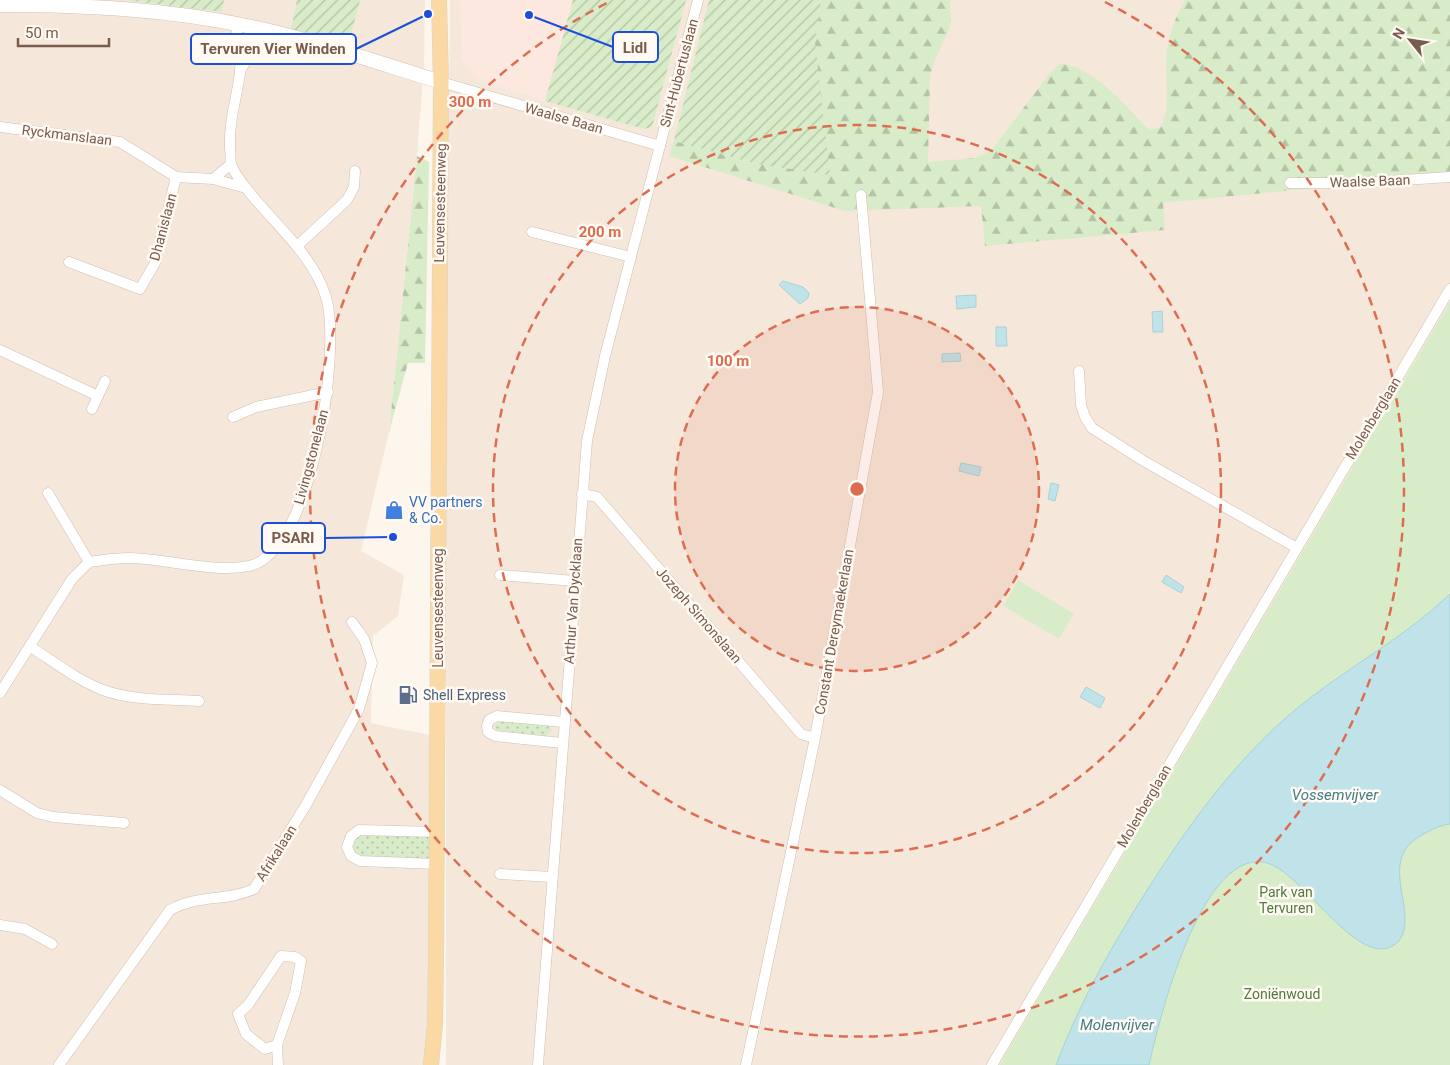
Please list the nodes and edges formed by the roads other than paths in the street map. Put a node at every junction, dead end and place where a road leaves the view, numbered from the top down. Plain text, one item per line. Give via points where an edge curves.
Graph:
1 (439, 0) edge
2 (698, 0) edge
3 (93, 3) edge
4 (0, 5) edge
5 (236, 24) junction
6 (266, 30) junction
7 (240, 71) junction
8 (441, 82) junction
9 (0, 127) edge
10 (660, 146) junction
11 (231, 164) junction
12 (356, 171) dead end
13 (176, 177) junction
14 (1450, 177) edge
15 (213, 179) junction
16 (1290, 183) dead end
17 (246, 188) junction
18 (861, 195) dead end
19 (532, 232) dead end
20 (297, 246) junction
21 (631, 257) junction
22 (69, 262) dead end
23 (1450, 289) edge
24 (0, 350) edge
25 (1079, 370) dead end
26 (105, 381) dead end
27 (328, 392) junction
28 (98, 396) junction
29 (92, 409) dead end
30 (233, 417) dead end
31 (48, 492) dead end
32 (582, 494) junction
33 (1297, 548) junction
34 (89, 562) junction
35 (500, 575) dead end
36 (575, 581) junction
37 (352, 622) dead end
38 (31, 646) junction
39 (0, 693) edge
40 (199, 701) dead end
41 (564, 722) junction
42 (815, 738) junction
43 (562, 743) junction
44 (0, 790) edge
45 (124, 823) dead end
46 (437, 832) junction
47 (437, 864) junction
48 (500, 874) dead end
49 (552, 877) junction
50 (0, 925) edge
51 (52, 944) dead end
52 (277, 1045) junction
53 (60, 1065) edge
54 (278, 1065) edge
55 (430, 1065) edge
56 (538, 1065) edge
57 (746, 1065) edge
58 (992, 1065) edge

1 - 8 main road, Leuvensesteenweg
2 - 10 street, Sint-Hubertuslaan
3 - 4 street, Waalse Baan
3 - 5 street, Waalse Baan
5 - 6 street, Waalse Baan
5 - 7 street, Livingstonelaan
6 - 7 street, Livingstonelaan
6 - 8 street, Waalse Baan
7 - 11 street, Livingstonelaan via 229,125
8 - 10 street, Waalse Baan
8 - 46 main road, Leuvensesteenweg
9 - 13 street, Ryckmanslaan via 120,142
10 - 21 street, Arthur Van Dycklaan
11 - 15 street
11 - 17 street, Livingstonelaan
12 - 20 street via 354,187 347,200
13 - 15 street, Ryckmanslaan
13 - 22 street, Dhanislaan via 155,263 140,289
14 - 16 street, Waalse Baan via 1357,183
15 - 17 street, Ryckmanslaan
17 - 20 street, Livingstonelaan
18 - 42 street, Constant Dereymaekerlaan via 878,392
19 - 21 street
20 - 27 street, Livingstonelaan via 308,260 326,298 331,359
21 - 32 street, Arthur Van Dycklaan via 594,405
23 - 33 street, Molenberglaan
24 - 28 street
25 - 33 street via 1081,405 1092,428
26 - 28 street
27 - 30 street via 256,407
27 - 34 street, Livingstonelaan via 318,441 295,515 275,550 250,566 208,566 131,558
28 - 29 street
31 - 34 street
32 - 36 street, Arthur Van Dycklaan
32 - 42 street, Jozeph Simonslaan via 597,498 801,734
33 - 58 street, Molenberglaan
34 - 38 street via 72,579
35 - 36 street
36 - 41 street, Arthur Van Dycklaan
37 - 53 street, Afrikalaan via 364,638 372,663 359,709 306,805 254,889 240,896 186,901 170,910
38 - 39 street
38 - 40 street via 104,690 138,697
41 - 43 street, Arthur Van Dycklaan
41 - 43 street via 497,716 486,726 488,732 495,736
42 - 57 street, Constant Dereymaekerlaan
43 - 49 street, Arthur Van Dycklaan
44 - 45 street via 37,813
46 - 47 main road, Leuvensesteenweg
46 - 47 street via 359,830 351,836 347,846 351,856 366,863
47 - 55 main road, Leuvensesteenweg via 435,1024
48 - 49 street
49 - 56 street, Arthur Van Dycklaan
50 - 51 street via 25,929
52 - 52 street via 301,961 294,957 281,956 248,1005 238,1014 246,1034 265,1049
52 - 54 street

